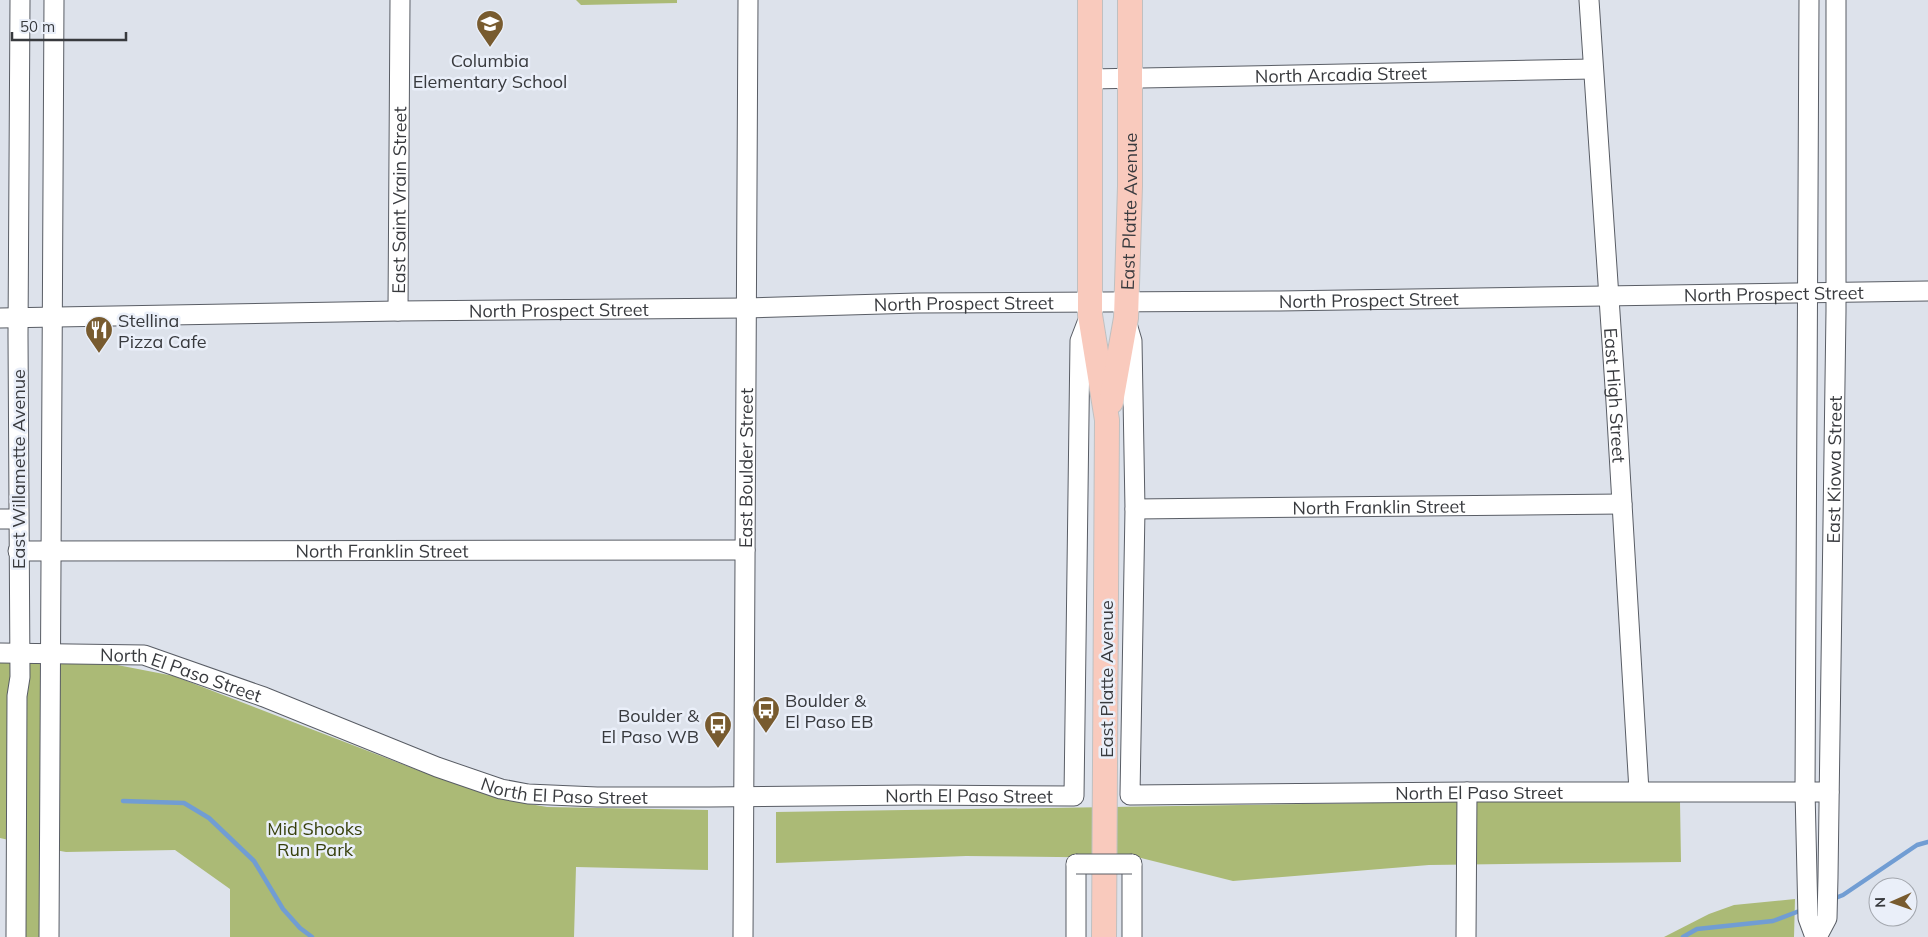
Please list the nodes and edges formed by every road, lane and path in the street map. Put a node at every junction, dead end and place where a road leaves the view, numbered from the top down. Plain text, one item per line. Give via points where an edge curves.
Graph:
1 (20, 0) edge
2 (54, 0) edge
3 (400, 0) edge
4 (748, 0) edge
5 (1090, 0) edge
6 (1130, 0) edge
7 (1589, 0) edge
8 (1809, 0) edge
9 (1836, 0) edge
10 (1593, 69) junction
11 (1090, 79) junction
12 (1130, 79) junction
13 (1928, 291) edge
14 (1836, 292) junction
15 (1807, 293) junction
16 (1609, 297) junction
17 (746, 308) junction
18 (1090, 308) junction
19 (1126, 309) junction
20 (398, 311) junction
21 (53, 317) junction
22 (9, 318) edge
23 (1107, 420) junction
24 (1622, 504) junction
25 (1135, 509) junction
26 (9, 519) edge
27 (745, 550) junction
28 (18, 551) junction
29 (50, 551) junction
30 (0, 653) edge
31 (19, 653) junction
32 (50, 653) junction
33 (1639, 791) junction
34 (1804, 791) junction
35 (1468, 792) junction
36 (1829, 792) junction
37 (743, 797) junction
38 (16, 937) edge
39 (49, 937) edge
40 (743, 937) edge
41 (1076, 937) edge
42 (1104, 937) edge
43 (1132, 937) edge
44 (1466, 937) edge
45 (1816, 937) edge

1 - 22 street, East Willamette Avenue
2 - 21 street, East Willamette Avenue
3 - 20 street, East Saint Vrain Street
4 - 17 street, East Boulder Street
5 - 11 main road, East Platte Avenue
6 - 12 main road, East Platte Avenue
7 - 10 street, East High Street
8 - 15 street, East Kiowa Street
9 - 14 street, East Kiowa Street
10 - 12 street, North Arcadia Street
10 - 16 street, East High Street
11 - 12 street, North Arcadia Street
11 - 18 main road, East Platte Avenue
12 - 19 main road, East Platte Avenue
13 - 14 street, North Prospect Street
14 - 15 street, North Prospect Street
14 - 36 street, East Kiowa Street
15 - 16 street, North Prospect Street
15 - 34 street, East Kiowa Street
16 - 19 street, North Prospect Street
16 - 24 street, East High Street
17 - 18 street, North Prospect Street via 908,303
17 - 20 street, North Prospect Street
17 - 27 street, East Boulder Street
18 - 19 street, North Prospect Street
18 - 23 main road, East Platte Avenue
18 - 37 street, North El Paso Street via 1080,341 1074,796
19 - 23 main road, East Platte Avenue
19 - 25 street via 1132,341
20 - 21 street, North Prospect Street
21 - 22 street, North Prospect Street
21 - 29 street, East Willamette Avenue
22 - 26 street, East Willamette Avenue
23 - 42 main road, East Platte Avenue
24 - 25 street, North Franklin Street
24 - 33 street, East High Street
25 - 35 street, North El Paso Street via 1130,795
26 - 28 street, East Willamette Avenue
27 - 29 street, North Franklin Street
27 - 37 street, East Boulder Street
28 - 29 street, North Franklin Street
28 - 31 street, East Willamette Avenue
29 - 32 street, East Willamette Avenue
30 - 31 street
31 - 32 street
31 - 38 street, East Willamette Avenue
32 - 37 street, North El Paso Street via 144,655 264,697 437,767 501,789 528,794 597,797
32 - 39 street, East Willamette Avenue
33 - 34 street, North El Paso Street
33 - 35 street, North El Paso Street
34 - 36 street, North El Paso Street
34 - 45 street, East Kiowa Street via 1808,918
35 - 44 street
36 - 45 street, East Kiowa Street via 1827,918
37 - 40 street, East Boulder Street
41 - 43 street, bridge via 1076,864 1132,864

